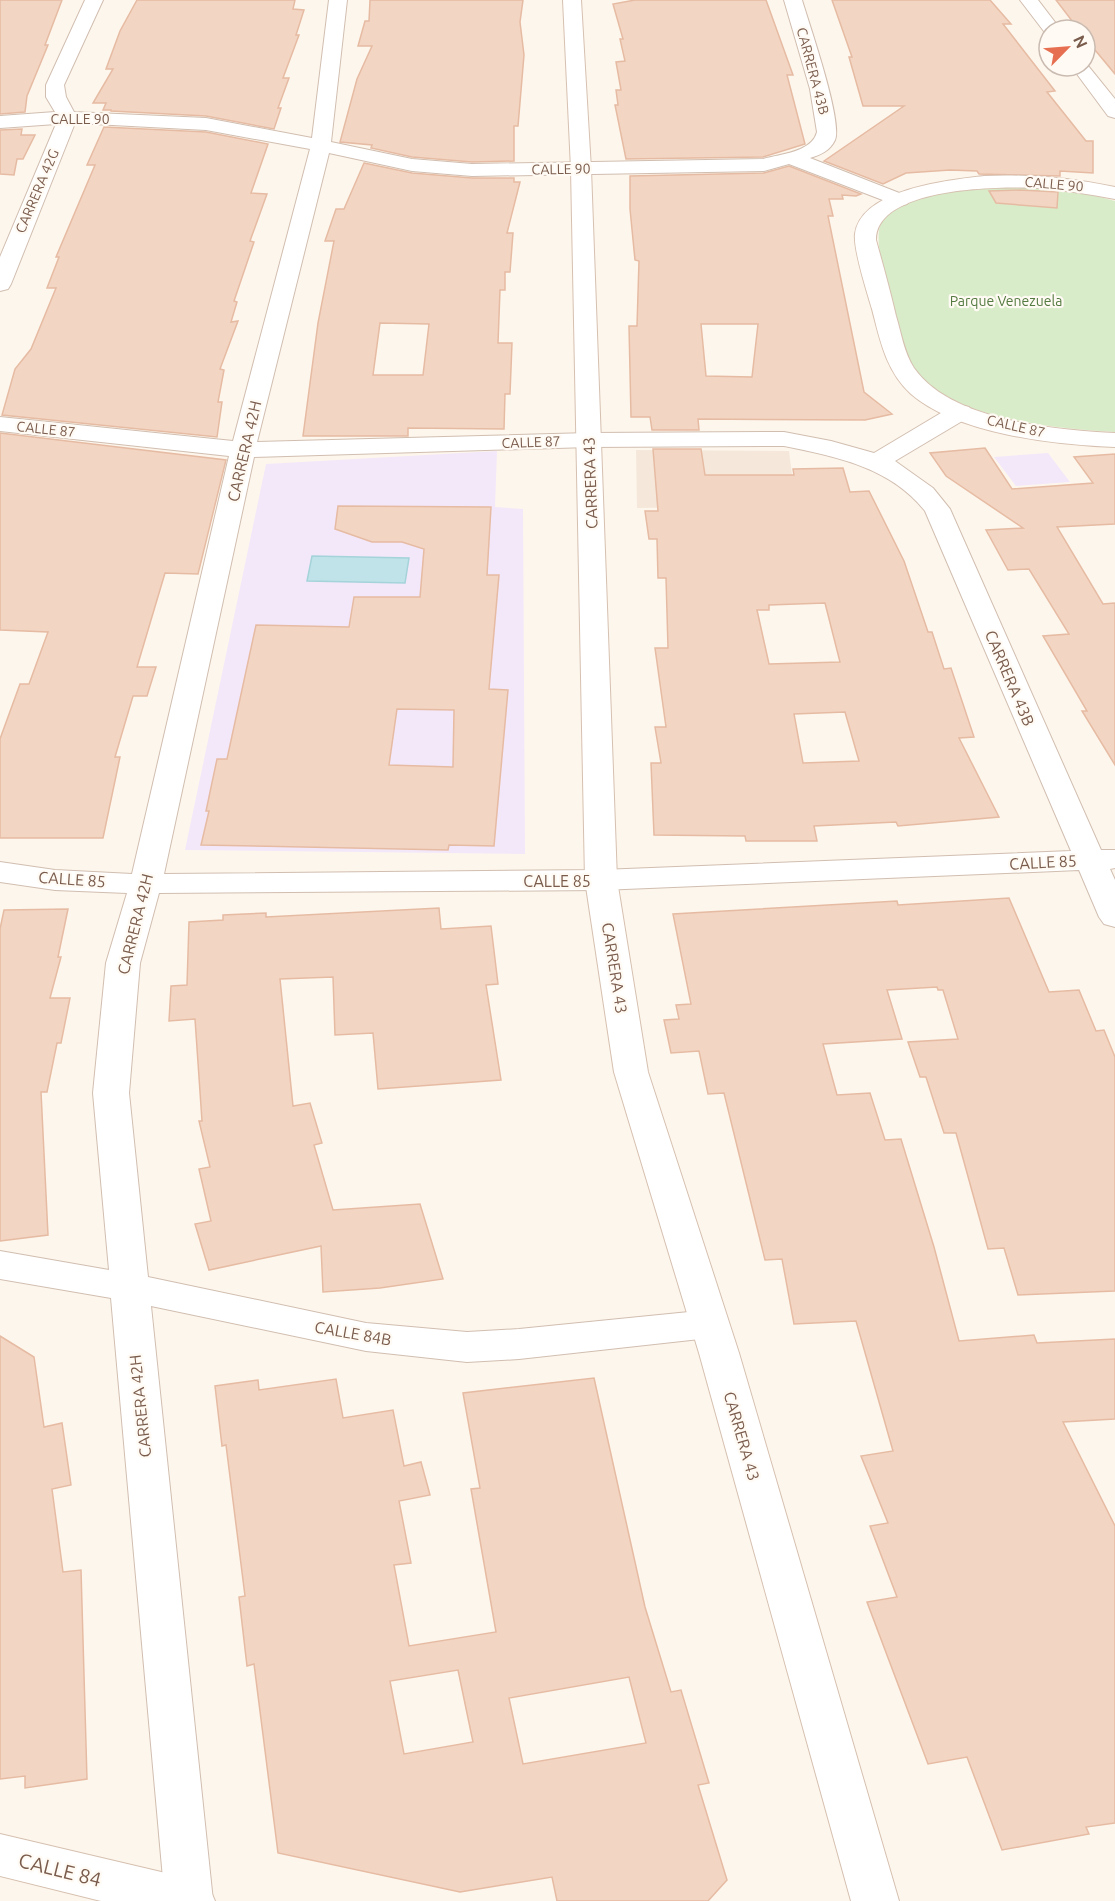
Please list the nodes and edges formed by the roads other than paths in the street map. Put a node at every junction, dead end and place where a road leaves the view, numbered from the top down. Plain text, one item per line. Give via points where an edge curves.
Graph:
1 (94, 0) edge
2 (338, 0) edge
3 (572, 0) edge
4 (793, 0) edge
5 (1029, 0) edge
6 (1043, 18) edge
7 (1089, 78) edge
8 (1115, 112) edge
9 (68, 117) junction
10 (0, 122) edge
11 (321, 145) junction
12 (791, 158) junction
13 (581, 169) junction
14 (1115, 193) edge
15 (900, 200) junction
16 (7, 246) edge
17 (0, 284) edge
18 (960, 412) junction
19 (0, 424) edge
20 (589, 440) junction
21 (1115, 440) edge
22 (243, 450) junction
23 (877, 462) junction
24 (1102, 859) edge
25 (0, 872) edge
26 (601, 880) junction
27 (146, 884) junction
28 (1115, 917) edge
29 (0, 1264) edge
30 (128, 1287) junction
31 (710, 1324) junction
32 (0, 1855) edge
33 (190, 1901) edge
34 (875, 1901) edge

1 - 9 street via 55,85 56,97
2 - 11 street, CARRERA 42H
3 - 13 street, CARRERA 43
4 - 12 street, CARRERA 43B via 827,132 816,150
5 - 6 street
7 - 8 street
9 - 10 street, CALLE 90
9 - 11 street, CALLE 90 via 206,124
9 - 16 street, CARRERA 42G
11 - 13 street, CALLE 90 via 412,165 472,170
11 - 22 street, CARRERA 42H
12 - 13 street, CALLE 90 via 749,166
12 - 15 street
13 - 20 street, CARRERA 43
14 - 15 street, CALLE 90 via 1055,183 986,182 944,187
15 - 18 street via 874,216 867,226 865,240 896,353 905,373 918,386
16 - 17 street, CARRERA 42G
18 - 21 street, CALLE 87 via 1048,434
18 - 23 street
19 - 22 street, CALLE 87
20 - 22 street, CALLE 87
20 - 23 street, CALLE 87 via 784,439
20 - 26 street, CARRERA 43
22 - 27 street, CARRERA 42H
23 - 24 street, CARRERA 43B via 908,480 937,509
24 - 26 street, CALLE 85
24 - 28 street, CARRERA 43B
25 - 27 street, CALLE 85 via 55,880
26 - 27 street, CALLE 85
26 - 31 street, CARRERA 43 via 631,1072
27 - 30 street, CARRERA 42H via 123,963 111,1094
29 - 30 street, CALLE 84B
30 - 31 street, CALLE 84B via 366,1336 434,1345 519,1344
30 - 33 street, CARRERA 42H
31 - 34 street, CARRERA 43
32 - 33 street, CALLE 84

